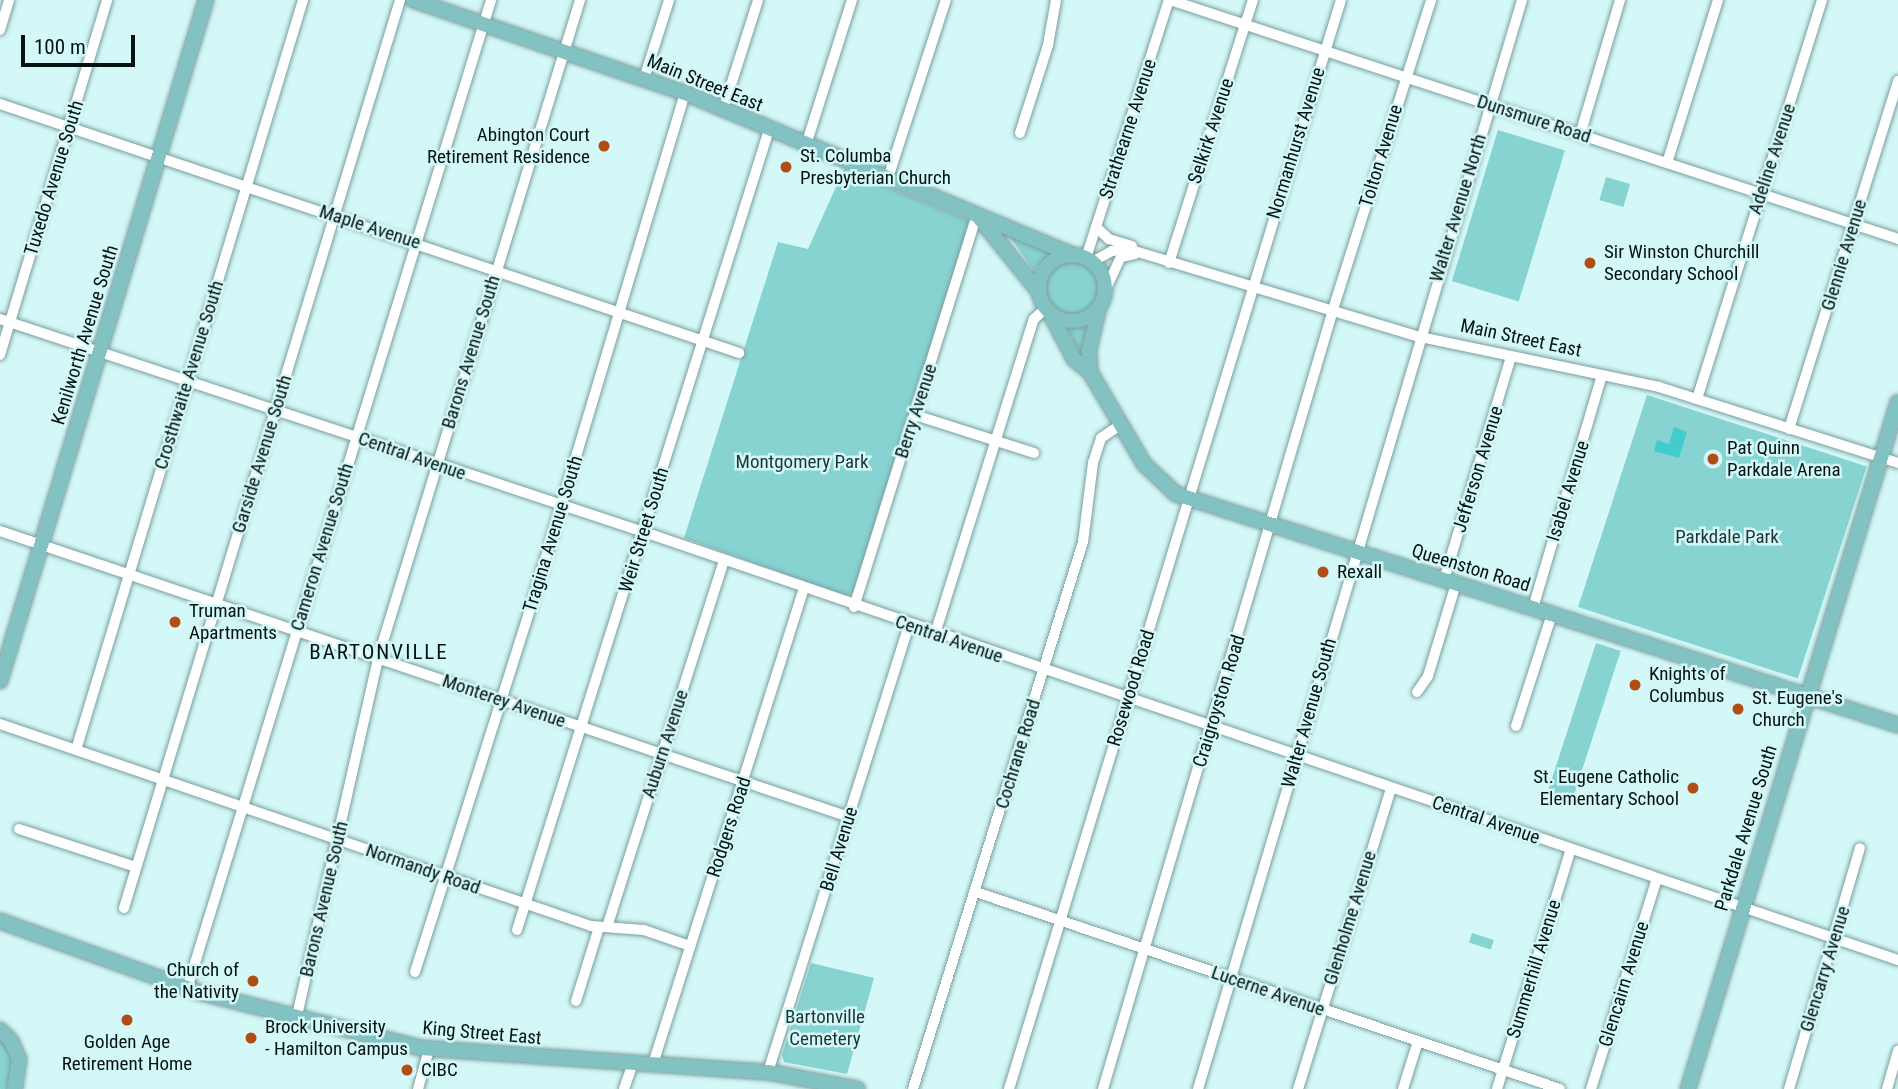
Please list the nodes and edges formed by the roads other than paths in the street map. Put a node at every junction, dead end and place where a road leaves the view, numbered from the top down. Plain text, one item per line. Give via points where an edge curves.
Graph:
1 (9, 0) edge
2 (107, 0) edge
3 (206, 0) edge
4 (303, 0) edge
5 (400, 0) edge
6 (413, 0) edge
7 (491, 0) edge
8 (580, 0) edge
9 (669, 0) edge
10 (758, 0) edge
11 (852, 0) edge
12 (946, 0) edge
13 (1056, 0) edge
14 (1169, 0) edge
15 (1253, 0) edge
16 (1341, 0) edge
17 (1431, 0) edge
18 (1522, 0) edge
19 (1620, 0) edge
20 (1718, 0) edge
21 (1822, 0) edge
22 (483, 24) junction
23 (1245, 25) junction
24 (0, 30) edge
25 (1325, 51) junction
26 (563, 52) junction
27 (1406, 77) junction
28 (644, 79) junction
29 (1898, 81) edge
30 (685, 93) junction
31 (0, 104) edge
32 (1489, 104) junction
33 (723, 110) junction
34 (69, 126) junction
35 (769, 130) junction
36 (1020, 132) dead end
37 (1580, 135) junction
38 (806, 145) junction
39 (159, 154) junction
40 (1667, 163) junction
41 (888, 178) junction
42 (246, 185) junction
43 (1760, 193) junction
44 (334, 215) junction
45 (977, 215) junction
46 (1853, 224) junction
47 (1096, 227) junction
48 (1898, 239) edge
49 (415, 242) junction
50 (1140, 255) junction
51 (1084, 259) junction
52 (1169, 263) junction
53 (496, 269) junction
54 (1253, 287) junction
55 (1039, 292) junction
56 (1102, 299) junction
57 (620, 311) junction
58 (1048, 311) junction
59 (1334, 313) junction
60 (5, 320) edge
61 (1420, 337) junction
62 (702, 340) junction
63 (100, 351) junction
64 (739, 354) dead end
65 (0, 355) edge
66 (1511, 357) junction
67 (1090, 372) junction
68 (1602, 375) junction
69 (188, 381) junction
70 (1697, 399) junction
71 (1898, 402) edge
72 (276, 410) junction
73 (915, 415) junction
74 (1120, 425) junction
75 (1789, 429) junction
76 (356, 437) junction
77 (997, 442) junction
78 (1034, 453) dead end
79 (1880, 458) junction
80 (1898, 463) edge
81 (437, 465) junction
82 (1188, 499) junction
83 (561, 507) junction
84 (1272, 526) junction
85 (0, 531) edge
86 (644, 532) junction
87 (41, 544) junction
88 (1356, 553) junction
89 (724, 561) junction
90 (129, 573) junction
91 (1450, 582) junction
92 (804, 589) junction
93 (217, 603) junction
94 (854, 607) junction
95 (1533, 608) junction
96 (1552, 614) junction
97 (909, 625) junction
98 (297, 630) junction
99 (935, 634) junction
100 (378, 658) junction
101 (1044, 671) junction
102 (0, 681) edge
103 (1417, 692) dead end
104 (1807, 694) junction
105 (1128, 697) junction
106 (502, 700) junction
107 (0, 724) edge
108 (1898, 724) edge
109 (1211, 726) junction
110 (1516, 726) dead end
111 (582, 727) junction
112 (76, 750) junction
113 (662, 754) junction
114 (1296, 755) junction
115 (163, 780) junction
116 (744, 782) junction
117 (1391, 788) junction
118 (242, 807) junction
119 (849, 817) junction
120 (19, 829) dead end
121 (337, 839) junction
122 (1860, 848) dead end
123 (1571, 849) junction
124 (136, 867) junction
125 (445, 877) junction
126 (1657, 878) junction
127 (976, 892) junction
128 (526, 905) junction
129 (1742, 907) junction
130 (124, 908) dead end
131 (1059, 919) junction
132 (0, 921) edge
133 (603, 927) junction
134 (517, 930) dead end
135 (0, 931) edge
136 (34, 936) junction
137 (1835, 938) junction
138 (690, 946) junction
139 (1145, 949) junction
140 (1898, 960) edge
141 (415, 972) dead end
142 (1230, 977) junction
143 (187, 989) junction
144 (576, 1001) dead end
145 (1323, 1009) junction
146 (296, 1020) junction
147 (0, 1030) edge
148 (1418, 1041) junction
149 (429, 1049) junction
150 (1898, 1051) edge
151 (633, 1063) junction
152 (653, 1064) junction
153 (1503, 1070) junction
154 (768, 1072) junction
155 (15, 1089) edge
156 (418, 1089) edge
157 (624, 1089) edge
158 (857, 1089) edge
159 (913, 1089) edge
160 (1009, 1089) edge
161 (1103, 1089) edge
162 (1198, 1089) edge
163 (1298, 1089) edge
164 (1403, 1089) edge
165 (1497, 1089) edge
166 (1560, 1089) edge
167 (1591, 1089) edge
168 (1688, 1089) edge
169 (1789, 1089) edge
170 (1886, 1089) edge

1 - 24 street
2 - 34 street, Tuxedo Avenue South
3 - 39 main road, Kenilworth Avenue South
4 - 42 street, Crosthwaite Avenue South
5 - 44 street, Garside Avenue South
6 - 22 main road, Main Street East
7 - 22 street, Cameron Avenue South
8 - 26 street, Barons Avenue South
9 - 28 street
10 - 33 street
11 - 38 street
12 - 41 street
13 - 36 street via 1048,45
14 - 23 street, Dunsmure Road
14 - 47 street, Strathearne Avenue
15 - 23 street, Selkirk Avenue
16 - 25 street, Normanhurst Avenue
17 - 27 street, Tolton Avenue
18 - 32 street, Walter Avenue North
19 - 37 street
20 - 40 street
21 - 43 street, Adeline Avenue
22 - 26 main road, Main Street East
22 - 49 street, Cameron Avenue South
23 - 25 street, Dunsmure Road
23 - 52 street, Selkirk Avenue
25 - 27 street, Dunsmure Road
25 - 54 street, Normanhurst Avenue
26 - 28 main road, Main Street East
26 - 53 street, Barons Avenue South
27 - 32 street, Dunsmure Road
27 - 59 street, Tolton Avenue
28 - 30 main road, Main Street East
29 - 46 street, Glennie Avenue
30 - 33 main road, Main Street East
30 - 57 street, Tragina Avenue South
31 - 34 street, Maple Avenue
32 - 37 street, Dunsmure Road
32 - 61 street, Walter Avenue North
33 - 35 main road, Main Street East
34 - 39 street, Maple Avenue
34 - 60 street, Tuxedo Avenue South
35 - 38 main road, Main Street East
35 - 62 street, Weir Street South
37 - 40 street, Dunsmure Road
38 - 41 main road, Main Street East
39 - 42 street, Maple Avenue
39 - 63 main road, Kenilworth Avenue South
40 - 43 street, Dunsmure Road
41 - 45 main road, Main Street East
42 - 44 street, Maple Avenue
42 - 69 street, Crosthwaite Avenue South
43 - 46 street, Dunsmure Road
43 - 70 street, Adeline Avenue
44 - 49 street, Maple Avenue
44 - 72 street, Garside Avenue South
45 - 51 main road, Main Street East
45 - 55 main road, Main Street East
45 - 73 street, Berry Avenue
46 - 48 street, Dunsmure Road
46 - 75 street, Glennie Avenue
47 - 50 street via 1104,237 1131,245
47 - 51 street, Strathearne Avenue
49 - 53 street, Maple Avenue
49 - 76 street, Cameron Avenue South
50 - 51 street, Main Street East via 1119,250
50 - 52 street, Main Street East
50 - 56 street via 1121,257
51 - 55 main road via 1049,264
51 - 56 main road via 1102,276
52 - 54 street, Main Street East
53 - 57 street, Maple Avenue
53 - 81 street, Barons Avenue South
54 - 59 street, Main Street East
54 - 82 street, Rosewood Road
55 - 58 main road
56 - 58 main road via 1087,317 1072,321
56 - 67 main road via 1091,337
57 - 62 street, Maple Avenue
57 - 83 street, Tragina Avenue South
58 - 67 main road, Queenston Road via 1074,359
58 - 77 street via 1034,319
59 - 61 street, Main Street East
59 - 84 street, Craigroyston Road
60 - 63 street, Central Avenue
60 - 65 street, Tuxedo Avenue South
61 - 66 street, Main Street East
61 - 88 street, Walter Avenue South
62 - 64 street, Maple Avenue
62 - 86 street, Weir Street South
63 - 69 street, Central Avenue
63 - 87 main road, Kenilworth Avenue South
66 - 68 street, Main Street East
66 - 91 street, Jefferson Avenue
67 - 74 main road, Queenston Road
68 - 70 street, Main Street East
68 - 95 street, Isabel Avenue
69 - 72 street, Central Avenue
69 - 90 street, Crosthwaite Avenue South
70 - 75 street, Main Street East
71 - 79 main road, Parkdale Avenue South
72 - 76 street, Central Avenue
72 - 93 street, Garside Avenue South
73 - 77 street
73 - 94 street, Berry Avenue
74 - 82 main road, Queenston Road via 1155,477
74 - 101 street, Cochrane Road via 1101,438 1093,463 1083,542
75 - 79 street, Main Street East
76 - 81 street, Central Avenue
76 - 98 street, Cameron Avenue South
77 - 78 street
77 - 99 street
79 - 80 street, Main Street East
79 - 104 main road, Parkdale Avenue South
81 - 83 street, Central Avenue
81 - 100 street, Barons Avenue South
82 - 84 main road, Queenston Road
82 - 105 street, Rosewood Road
83 - 86 street, Central Avenue
83 - 106 street, Tragina Avenue South
84 - 88 main road, Queenston Road
84 - 109 street, Craigroyston Road
85 - 87 street, Monterey Avenue
86 - 89 street, Central Avenue
86 - 111 street, Weir Street South
87 - 90 street, Monterey Avenue
87 - 102 main road, Kenilworth Avenue South
88 - 91 main road, Queenston Road
88 - 114 street, Walter Avenue South
89 - 92 street, Central Avenue
89 - 113 street, Auburn Avenue
90 - 93 street, Monterey Avenue
90 - 112 street, Crosthwaite Avenue South
91 - 95 main road, Queenston Road
91 - 103 street, Jefferson Avenue via 1429,676
92 - 94 street, Central Avenue
92 - 116 street, Rodgers Road
93 - 98 street, Monterey Avenue
93 - 115 street, Garside Avenue South
94 - 97 street, Central Avenue
95 - 96 main road, Queenston Road
96 - 104 main road, Queenston Road
96 - 110 street
97 - 99 street, Central Avenue
97 - 119 street, Bell Avenue
98 - 100 street, Monterey Avenue
98 - 118 street, Cameron Avenue South
99 - 101 street, Central Avenue
100 - 106 street, Monterey Avenue
100 - 121 street, Barons Avenue South
101 - 105 street, Central Avenue
101 - 127 street, Cochrane Road
104 - 108 main road, Queenston Road
104 - 129 main road, Parkdale Avenue South
105 - 109 street, Central Avenue
105 - 131 street, Rosewood Road
106 - 111 street, Monterey Avenue
106 - 125 street, Tragina Avenue South
107 - 112 street, Normandy Road
109 - 114 street, Central Avenue
109 - 139 street, Craigroyston Road
111 - 113 street, Monterey Avenue
111 - 128 street, Weir Street South
112 - 115 street, Normandy Road
113 - 116 street, Monterey Avenue
113 - 133 street, Auburn Avenue
114 - 117 street, Central Avenue
114 - 142 street, Walter Avenue South
115 - 118 street, Normandy Road
115 - 124 street, Garside Avenue South
116 - 119 street, Monterey Avenue
116 - 138 street, Rodgers Road
117 - 123 street, Central Avenue
117 - 145 street, Glenholme Avenue
118 - 121 street, Normandy Road
118 - 143 street, Cameron Avenue South
119 - 154 street, Bell Avenue
120 - 124 street
121 - 125 street, Normandy Road
121 - 146 street, Barons Avenue South
122 - 137 street, Glencarry Avenue
123 - 126 street, Central Avenue
123 - 153 street, Summerhill Avenue
124 - 130 street, Garside Avenue South
125 - 128 street, Normandy Road
125 - 141 street, Tragina Avenue South
126 - 129 street, Central Avenue
126 - 167 street, Glencairn Avenue
127 - 131 street, Lucerne Avenue
127 - 159 street, Cochrane Road
128 - 133 street, Normandy Road
128 - 134 street, Weir Street South
129 - 137 street, Central Avenue
129 - 168 main road, Parkdale Avenue South
131 - 139 street, Lucerne Avenue
131 - 160 street, Rosewood Road
132 - 136 main road, King Street East
133 - 138 street, Normandy Road via 643,930
133 - 144 street, Auburn Avenue
135 - 136 main road, King Street East
136 - 143 main road, King Street East
137 - 140 street, Central Avenue
137 - 169 street, Glencarry Avenue
138 - 152 street, Rodgers Road
139 - 142 street, Lucerne Avenue
139 - 161 street, Craigroyston Road
142 - 145 street, Lucerne Avenue
142 - 162 street, Walter Avenue South
143 - 146 main road, King Street East
145 - 148 street, Lucerne Avenue
145 - 163 street, Glenholme Avenue
146 - 149 main road, King Street East
147 - 155 main road via 19,1059
148 - 153 street, Lucerne Avenue
148 - 164 street
149 - 151 main road, King Street East
149 - 156 street
150 - 170 street
151 - 152 main road, King Street East
151 - 157 street
152 - 154 main road, King Street East
153 - 165 street, Summerhill Avenue
153 - 166 street, Lucerne Avenue
154 - 158 main road, King Street East

